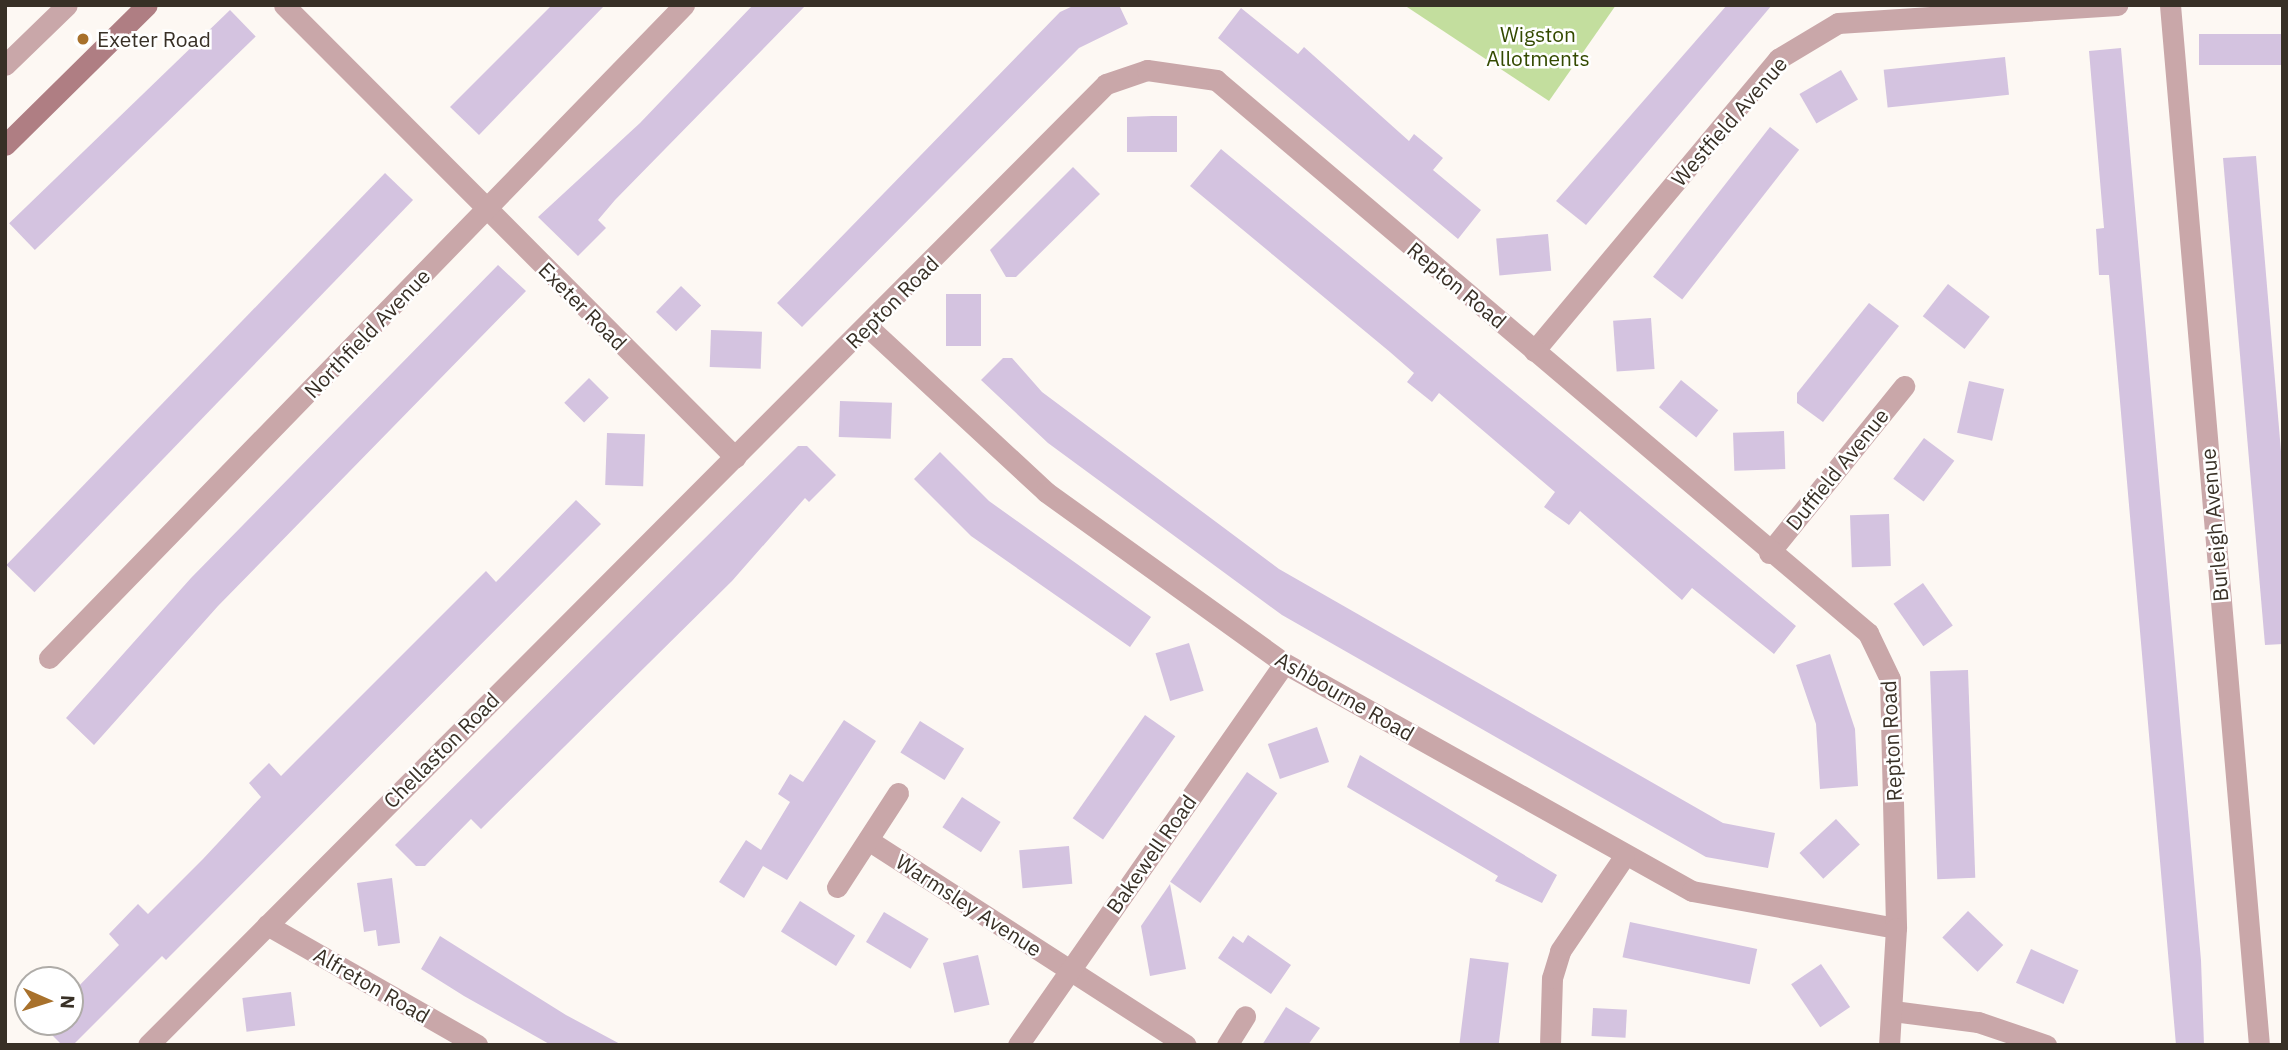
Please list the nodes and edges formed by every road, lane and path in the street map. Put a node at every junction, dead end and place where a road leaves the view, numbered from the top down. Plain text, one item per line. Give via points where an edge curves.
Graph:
1 (67, 5) edge
2 (147, 5) edge
3 (284, 5) edge
4 (684, 5) edge
5 (2117, 5) edge
6 (2170, 5) edge
7 (5, 65) edge
8 (5, 145) edge
9 (487, 210) junction
10 (868, 327) junction
11 (1534, 351) junction
12 (1904, 386) dead end
13 (735, 457) junction
14 (1769, 552) junction
15 (49, 658) dead end
16 (1284, 663) junction
17 (898, 793) dead end
18 (868, 839) junction
19 (1624, 857) junction
20 (837, 887) dead end
21 (267, 925) junction
22 (1896, 928) junction
23 (1070, 970) junction
24 (1893, 1011) junction
25 (1245, 1016) dead end
26 (148, 1045) edge
27 (477, 1045) edge
28 (1018, 1045) edge
29 (1186, 1045) edge
30 (1227, 1045) edge
31 (1550, 1045) edge
32 (1889, 1045) edge
33 (2046, 1045) edge
34 (2259, 1045) edge

1 - 7 street
2 - 8 main road
3 - 9 street, Exeter Road
4 - 9 street, Northfield Avenue
5 - 11 street, Westfield Avenue via 1838,23 1778,59
6 - 34 street, Burleigh Avenue
9 - 13 street, Exeter Road
9 - 15 street, Northfield Avenue
10 - 11 street, Repton Road via 1106,84 1147,70 1216,80
10 - 13 street, Repton Road
10 - 16 street, Ashbourne Road via 1046,492
11 - 14 street, Repton Road
12 - 14 street, Duffield Avenue
13 - 21 street, Chellaston Road
14 - 22 street, Repton Road via 1868,633 1890,679
16 - 19 street, Ashbourne Road
16 - 23 street, Bakewell Road
17 - 18 street
18 - 20 street
18 - 23 street, Warmsley Avenue
19 - 22 street, Ashbourne Road via 1692,891
19 - 31 street via 1560,951 1552,978
21 - 26 street, Chellaston Road
21 - 27 street, Alfreton Road
22 - 24 street, Repton Road
23 - 28 street, Bakewell Road
23 - 29 street, Warmsley Avenue
24 - 32 street, Repton Road
24 - 33 street via 1978,1022
25 - 30 street

